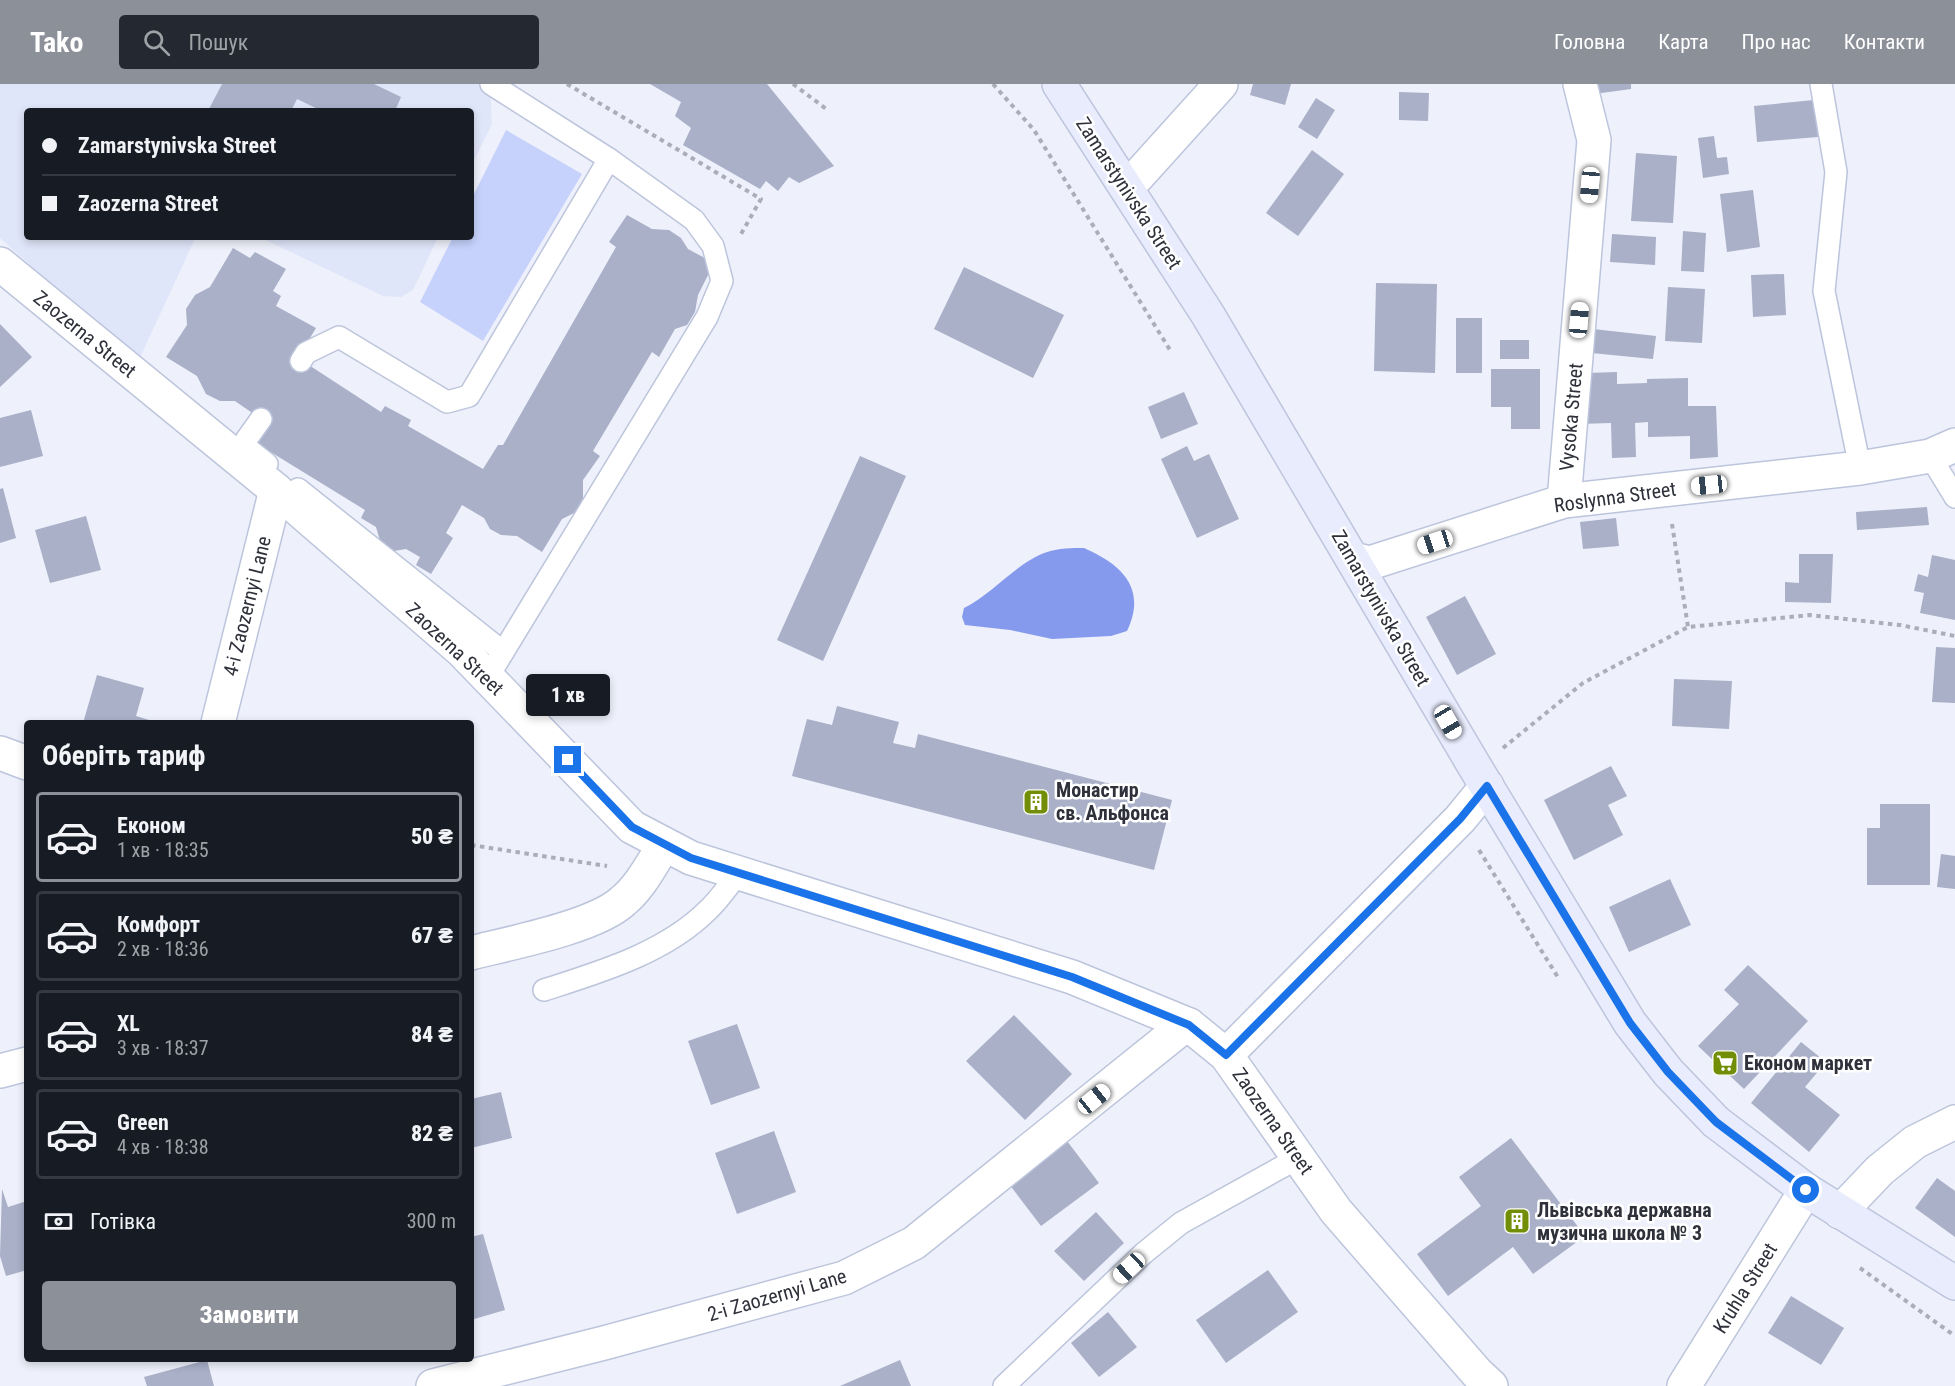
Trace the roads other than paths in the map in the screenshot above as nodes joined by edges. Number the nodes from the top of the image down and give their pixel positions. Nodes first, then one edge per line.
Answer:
1 (490, 84) edge
2 (1059, 84) edge
3 (1221, 84) edge
4 (1580, 84) edge
5 (1821, 84) edge
6 (609, 159) junction
7 (1126, 184) junction
8 (0, 264) edge
9 (301, 360) dead end
10 (261, 419) dead end
11 (1942, 451) edge
12 (1860, 468) junction
13 (276, 490) junction
14 (1955, 497) edge
15 (1564, 501) junction
16 (1353, 559) junction
17 (495, 664) junction
18 (219, 720) edge
19 (0, 753) edge
20 (24, 762) edge
21 (1479, 774) junction
22 (664, 845) junction
23 (738, 874) junction
24 (474, 952) edge
25 (544, 990) dead end
26 (1189, 1025) junction
27 (1226, 1055) junction
28 (24, 1065) edge
29 (0, 1071) edge
30 (1955, 1122) edge
31 (1298, 1158) junction
32 (1806, 1190) junction
33 (1840, 1212) junction
34 (1955, 1283) edge
35 (433, 1386) edge
36 (1004, 1386) edge
37 (1491, 1386) edge
38 (1684, 1386) edge

1 - 6 lane
2 - 7 main road, Zamarstynivska Street
3 - 7 street
4 - 15 street, Vysoka Street
5 - 12 lane
6 - 9 lane
6 - 17 lane
7 - 16 main road, Zamarstynivska Street
8 - 13 street, Zaozerna Street
10 - 17 lane
11 - 12 street, Roslynna Street
11 - 14 lane
12 - 15 street, Roslynna Street
13 - 17 street, Zaozerna Street
13 - 18 street, 4-i Zaozernyi Lane
15 - 16 street, Roslynna Street
16 - 21 main road, Zamarstynivska Street
17 - 22 street, Zaozerna Street
19 - 20 street
21 - 27 street
21 - 32 main road, Zamarstynivska Street
22 - 23 street, Zaozerna Street
22 - 24 street
23 - 25 lane
23 - 26 street, Zaozerna Street
26 - 27 street, Zaozerna Street
26 - 35 street, 2-i Zaozernyi Lane
27 - 31 street, Zaozerna Street
28 - 29 street
30 - 33 street
31 - 36 lane
31 - 37 street, Zaozerna Street
32 - 33 main road, Zamarstynivska Street
32 - 38 street, Kruhla Street
33 - 34 main road, Zamarstynivska Street

